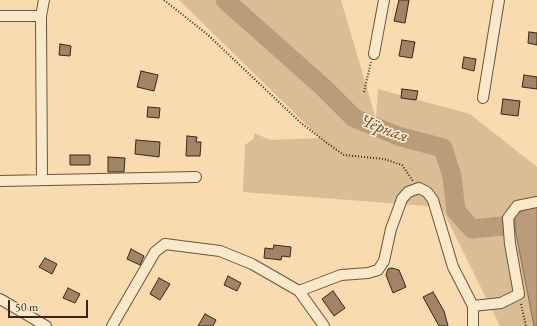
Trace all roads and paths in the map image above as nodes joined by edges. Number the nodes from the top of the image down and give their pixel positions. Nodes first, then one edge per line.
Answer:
1 (44, 0) edge
2 (164, 0) edge
3 (384, 0) edge
4 (499, 0) edge
5 (0, 16) edge
6 (41, 16) junction
7 (374, 54) joint
8 (364, 92) dead end
9 (483, 98) dead end
10 (196, 177) dead end
11 (42, 180) junction
12 (0, 181) edge
13 (419, 188) junction
14 (537, 202) edge
15 (299, 291) junction
16 (519, 294) junction
17 (0, 299) edge
18 (473, 306) junction
19 (46, 326) edge
20 (112, 326) edge
21 (324, 326) edge
22 (472, 326) edge
23 (526, 326) edge

1 - 6 street
2 - 13 path
3 - 7 street
4 - 9 street
5 - 6 street
6 - 11 street
7 - 8 path
10 - 11 street
11 - 12 street
13 - 15 street
13 - 18 street
14 - 16 street
15 - 20 street
15 - 21 street
16 - 18 street
16 - 23 path
17 - 19 street
18 - 22 street

